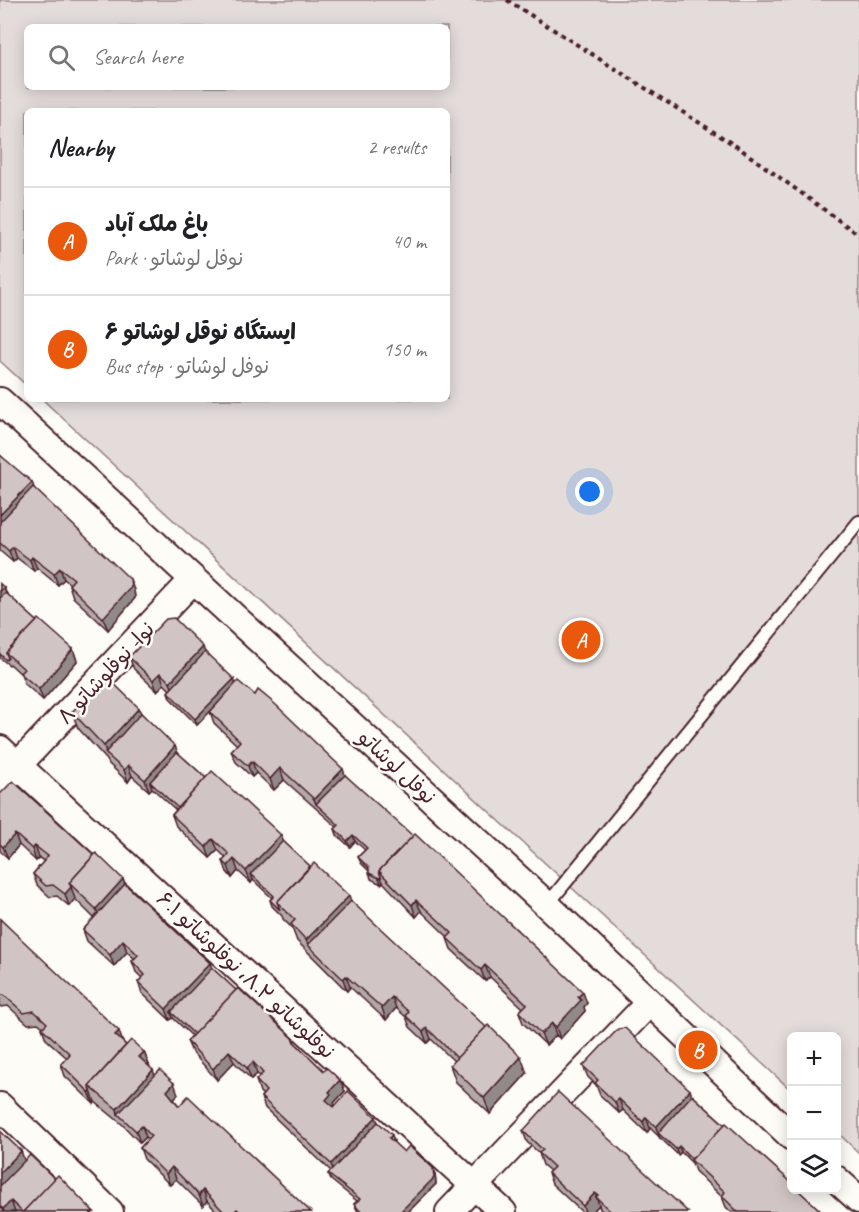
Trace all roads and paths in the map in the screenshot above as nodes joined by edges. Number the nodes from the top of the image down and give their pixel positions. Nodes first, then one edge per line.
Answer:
1 (507, 0) edge
2 (859, 235) edge
3 (0, 401) edge
4 (859, 522) edge
5 (193, 580) junction
6 (9, 757) edge
7 (0, 784) edge
8 (547, 905) junction
9 (648, 1004) junction
10 (0, 1107) edge
11 (787, 1132) edge
12 (841, 1183) edge
13 (474, 1185) junction
14 (859, 1200) edge
15 (110, 1212) edge
16 (449, 1212) edge
17 (503, 1212) edge

1 - 2 path
3 - 5 street, نوفل لوشاتو
4 - 8 lane
5 - 6 street, نوا- نوفلوشاتو ۸
5 - 8 street, نوفل لوشاتو
6 - 7 street, نوا- نوفلوشاتو ۸
6 - 13 street, نوفلوشاتو ۸.۲، نوفلوشاتو ۶.۱
8 - 9 street, نوفل لوشاتو
9 - 11 street, نوفل لوشاتو
9 - 13 street
10 - 15 street
12 - 14 street
13 - 16 street
13 - 17 street, نوفلوشاتو ۸.۲، نوفلوشاتو ۶.۱

